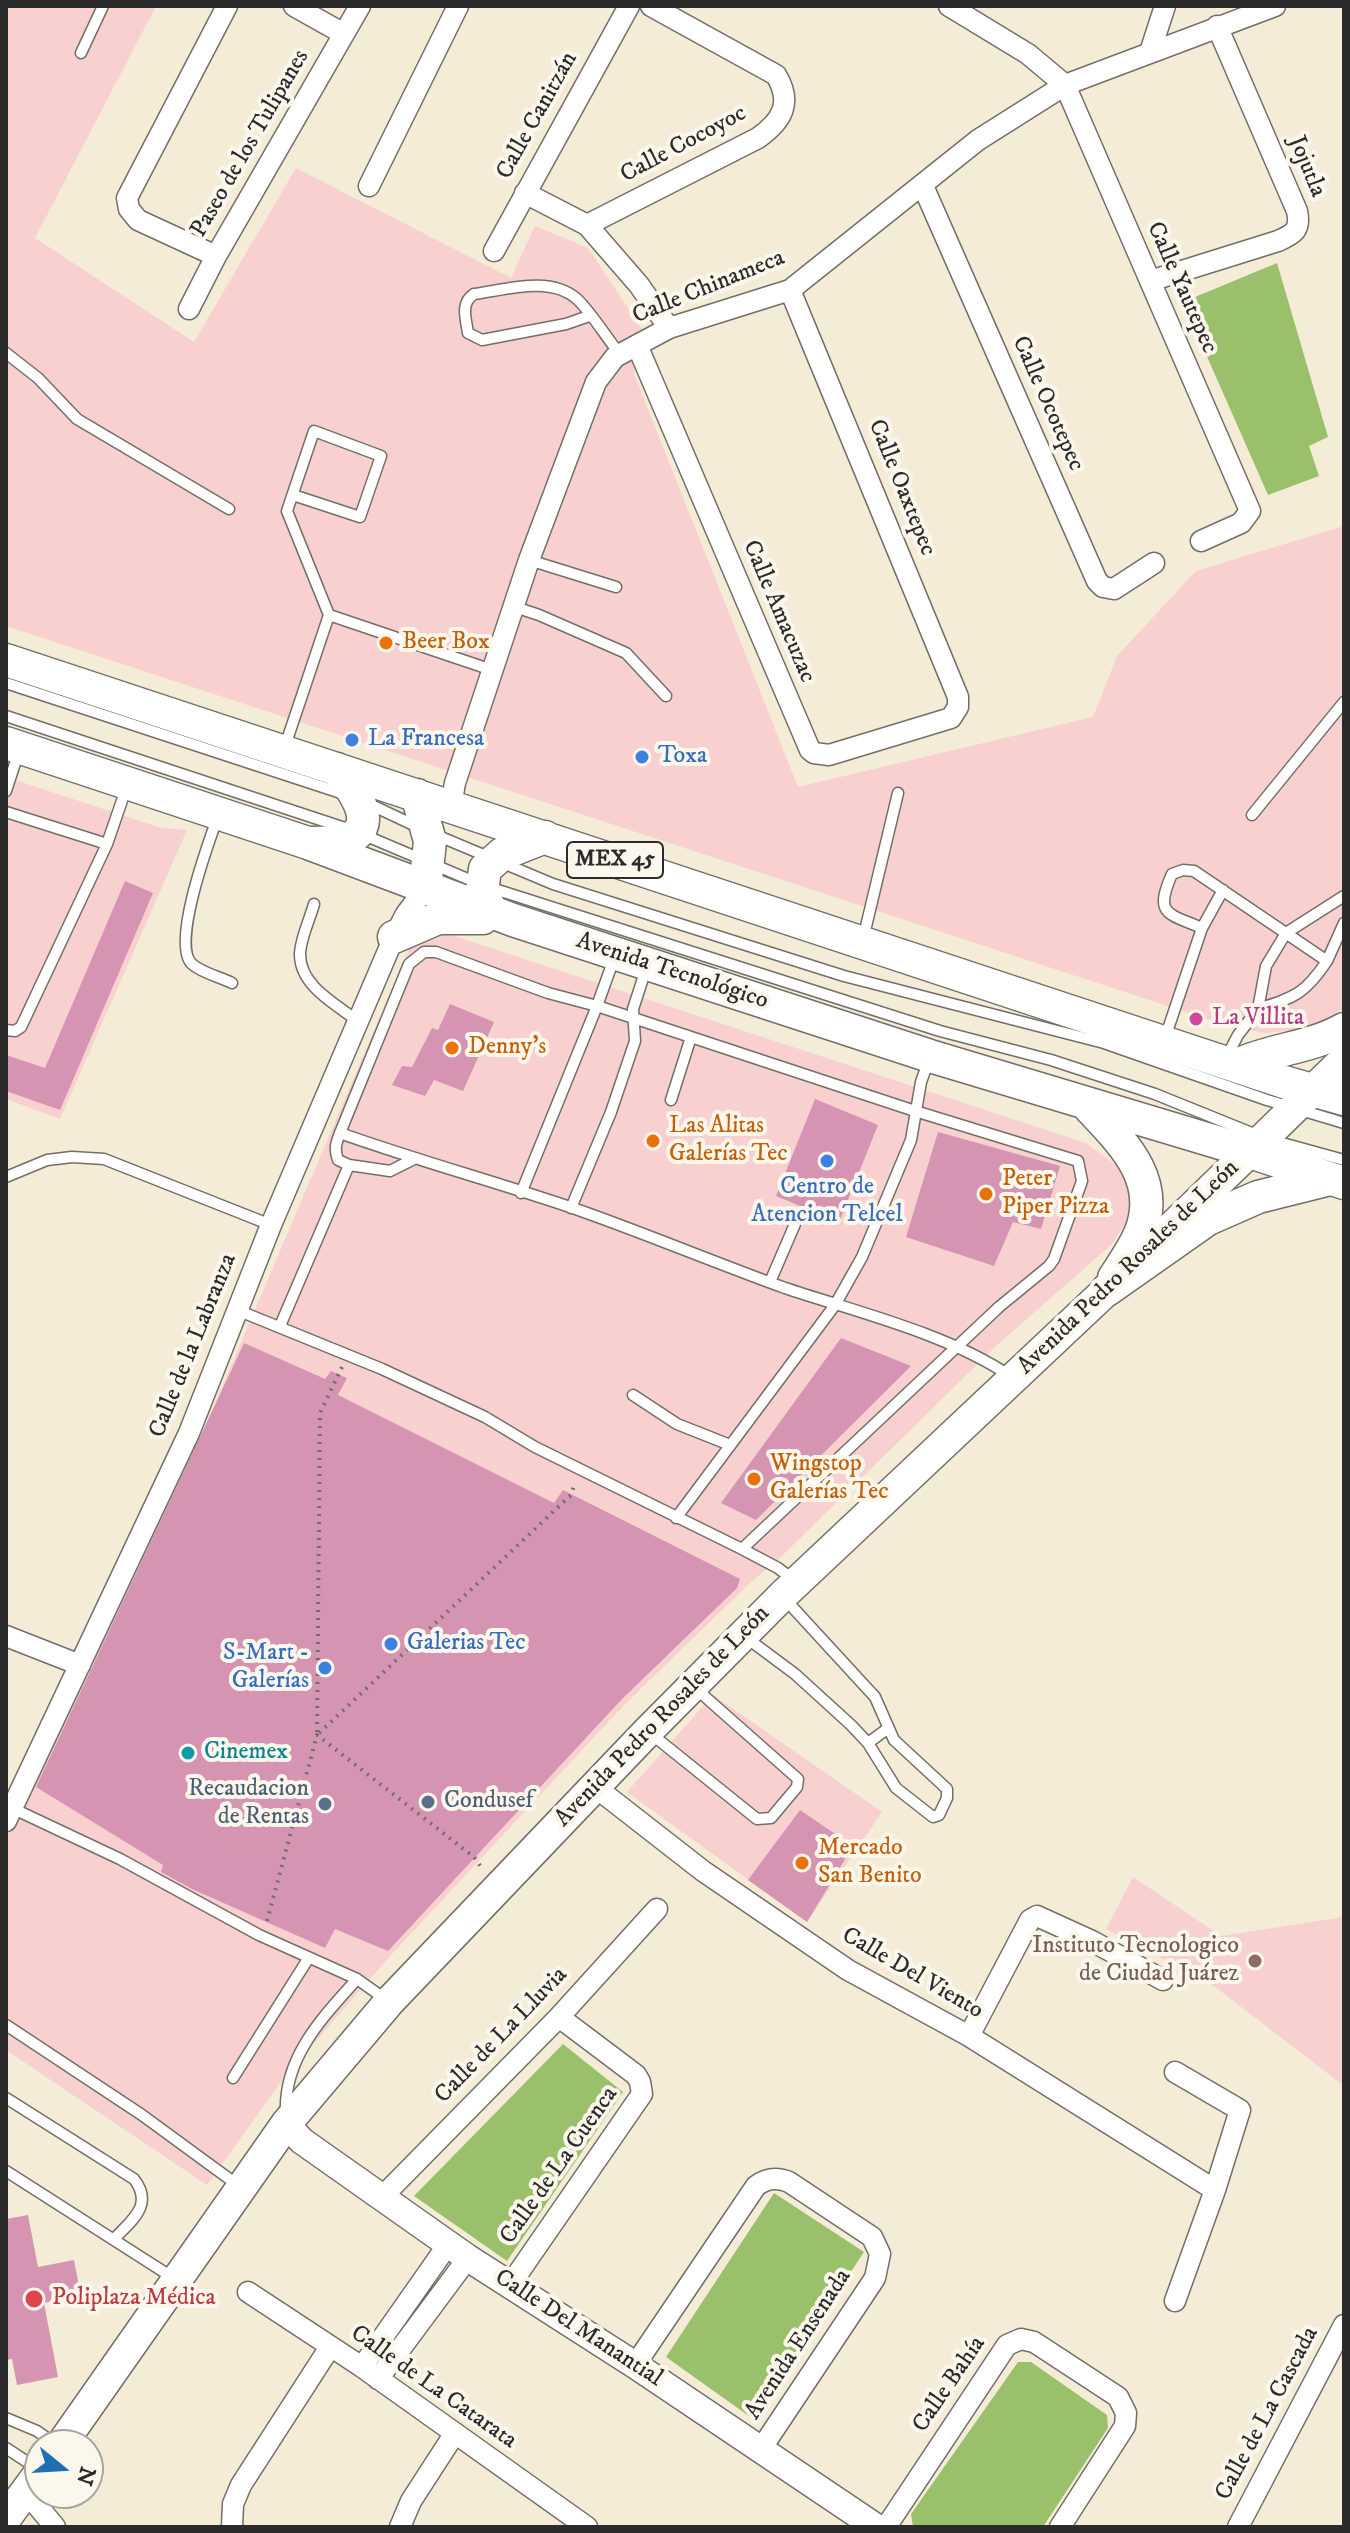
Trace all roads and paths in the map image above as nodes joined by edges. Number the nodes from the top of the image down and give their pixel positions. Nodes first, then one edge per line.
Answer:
1 (103, 6) edge
2 (227, 6) edge
3 (294, 6) edge
4 (360, 6) edge
5 (458, 6) edge
6 (629, 6) edge
7 (651, 6) edge
8 (949, 6) edge
9 (1165, 6) edge
10 (1275, 6) edge
11 (1217, 26) junction
12 (344, 34) junction
13 (1150, 52) junction
14 (81, 53) dead end
15 (1065, 85) junction
16 (369, 186) dead end
17 (923, 186) junction
18 (525, 193) junction
19 (587, 225) junction
20 (494, 251) dead end
21 (216, 256) junction
22 (1150, 281) junction
23 (790, 290) junction
24 (189, 309) dead end
25 (589, 316) junction
26 (669, 328) junction
27 (628, 349) junction
28 (6, 353) edge
29 (293, 495) junction
30 (229, 509) dead end
31 (1201, 541) dead end
32 (529, 560) junction
33 (1154, 563) dead end
34 (616, 587) dead end
35 (512, 606) junction
36 (329, 615) junction
37 (6, 660) edge
38 (492, 670) junction
39 (6, 683) edge
40 (666, 696) dead end
41 (1344, 702) edge
42 (958, 707) joint
43 (6, 716) edge
44 (13, 745) edge
45 (283, 752) junction
46 (337, 769) junction
47 (128, 784) junction
48 (6, 791) edge
49 (898, 793) dead end
50 (417, 795) junction
51 (359, 799) junction
52 (451, 806) junction
53 (6, 812) edge
54 (219, 813) junction
55 (1252, 815) dead end
56 (357, 832) junction
57 (545, 837) junction
58 (308, 843) junction
59 (107, 844) junction
60 (431, 857) junction
61 (1223, 890) junction
62 (495, 894) junction
63 (1344, 896) edge
64 (314, 904) dead end
65 (1344, 923) edge
66 (1202, 928) junction
67 (1286, 933) junction
68 (394, 937) junction
69 (863, 941) junction
70 (616, 953) junction
71 (1327, 961) junction
72 (648, 963) junction
73 (232, 983) dead end
74 (597, 1006) junction
75 (1258, 1009) junction
76 (636, 1021) junction
77 (359, 1022) junction
78 (1344, 1029) edge
79 (6, 1030) edge
80 (691, 1037) junction
81 (1164, 1040) junction
82 (930, 1056) junction
83 (1344, 1060) edge
84 (1230, 1063) junction
85 (1304, 1099) junction
86 (1344, 1099) edge
87 (671, 1100) dead end
88 (1088, 1105) junction
89 (915, 1111) junction
90 (1344, 1123) edge
91 (340, 1133) junction
92 (1257, 1145) junction
93 (414, 1159) junction
94 (349, 1165) junction
95 (1339, 1174) edge
96 (6, 1177) edge
97 (521, 1193) junction
98 (571, 1208) junction
99 (795, 1224) dead end
100 (271, 1225) junction
101 (770, 1282) junction
102 (1107, 1290) junction
103 (835, 1305) junction
104 (237, 1310) junction
105 (280, 1326) junction
106 (958, 1347) junction
107 (346, 1355) junction
108 (1013, 1379) junction
109 (633, 1395) dead end
110 (730, 1445) junction
111 (580, 1469) junction
112 (676, 1518) junction
113 (742, 1549) junction
114 (789, 1589) junction
115 (743, 1635) junction
116 (6, 1636) edge
117 (80, 1665) junction
118 (692, 1686) junction
119 (887, 1729) junction
120 (648, 1731) junction
121 (317, 1735) junction
122 (868, 1743) junction
123 (594, 1786) junction
124 (10, 1815) edge
125 (495, 1889) junction
126 (657, 1909) dead end
127 (259, 1935) junction
128 (308, 1959) junction
129 (357, 1979) junction
130 (1163, 1980) dead end
131 (389, 2002) junction
132 (559, 2017) junction
133 (6, 2025) edge
134 (969, 2036) junction
135 (1175, 2072) dead end
136 (233, 2078) dead end
137 (6, 2098) edge
138 (286, 2124) junction
139 (6, 2171) edge
140 (241, 2187) junction
141 (1215, 2190) junction
142 (382, 2197) junction
143 (114, 2239) junction
144 (459, 2251) junction
145 (177, 2280) junction
146 (510, 2285) junction
147 (248, 2292) dead end
148 (1175, 2301) dead end
149 (1344, 2325) edge
150 (330, 2347) junction
151 (635, 2365) junction
152 (370, 2373) junction
153 (6, 2418) edge
154 (32, 2429) edge
155 (70, 2429) edge
156 (455, 2433) junction
157 (6, 2448) edge
158 (761, 2449) junction
159 (24, 2467) edge
160 (24, 2493) edge
161 (6, 2518) edge
162 (576, 2524) edge
163 (232, 2527) edge
164 (400, 2527) edge
165 (876, 2527) edge
166 (886, 2527) edge
167 (1060, 2527) edge
168 (1238, 2527) edge

1 - 14 lane
2 - 21 street
3 - 12 street
4 - 12 street, Paseo de los Tulipanes
5 - 16 street
6 - 18 street, Calle Canitzán
7 - 19 street, Calle Cocoyoc
8 - 15 street
9 - 13 street
10 - 11 street, Calle Chinameca
11 - 13 street, Calle Chinameca
11 - 22 street, Jojutla
12 - 21 street, Paseo de los Tulipanes
13 - 15 street, Calle Chinameca
15 - 17 street, Calle Chinameca
15 - 22 street, Calle Yautepec
17 - 23 street, Calle Chinameca
17 - 33 street, Calle Ocotepec
18 - 19 street
18 - 20 street, Calle Canitzán
19 - 26 street
21 - 24 street, Paseo de los Tulipanes
22 - 31 street, Calle Yautepec
23 - 26 street, Calle Chinameca
23 - 42 street, Calle Oaxtepec
25 - 25 lane
25 - 27 lane
26 - 27 street, Calle Chinameca
27 - 32 street, Calle Chinameca
27 - 42 street, Calle Amacuzac
28 - 30 lane
29 - 29 lane
29 - 36 lane
32 - 34 lane
32 - 35 street, Calle Chinameca
35 - 38 street, Calle Chinameca
35 - 40 lane
36 - 38 lane
36 - 45 lane
37 - 45 main road, MEX 45
38 - 52 street, Calle Chinameca
39 - 51 lane
41 - 55 lane
43 - 56 lane
44 - 47 main road, Avenida Tecnológico
44 - 48 lane
45 - 46 main road, MEX 45
46 - 50 main road, MEX 45
46 - 51 main road
47 - 54 main road, Avenida Tecnológico
47 - 59 lane
49 - 69 lane
50 - 52 main road, MEX 45
50 - 60 main road
51 - 56 main road
51 - 60 lane
52 - 57 main road, MEX 45
52 - 60 main road
53 - 59 lane
54 - 58 main road, Avenida Tecnológico
54 - 73 lane
56 - 58 main road
56 - 60 lane
57 - 62 main road
57 - 69 main road, MEX 45
58 - 60 main road, Avenida Tecnológico
59 - 79 lane
60 - 62 main road, Avenida Tecnológico
60 - 62 lane
60 - 68 street, Calle de la Labranza
61 - 66 lane
61 - 66 lane
61 - 67 lane
62 - 68 main road
62 - 70 main road, Avenida Tecnológico
62 - 85 lane
62 - 92 lane
63 - 67 lane
64 - 77 lane
65 - 71 lane
66 - 81 lane
67 - 71 lane
67 - 75 lane
68 - 77 street, Calle de la Labranza
69 - 81 main road, MEX 45
70 - 72 main road, Avenida Tecnológico
70 - 74 lane
71 - 75 lane
72 - 76 lane
72 - 82 main road, Avenida Tecnológico
74 - 76 lane
74 - 91 lane
74 - 97 lane
75 - 84 lane
76 - 80 lane
76 - 98 lane
77 - 100 street, Calle de la Labranza
78 - 84 main road
80 - 87 lane
80 - 89 lane
81 - 84 main road, MEX 45
82 - 88 main road, Avenida Tecnológico
82 - 89 lane
83 - 85 main road, Avenida Pedro Rosales de León
84 - 85 main road, MEX 45
85 - 86 main road, MEX 45
85 - 90 lane
85 - 92 main road, Avenida Pedro Rosales de León
88 - 92 main road, Avenida Tecnológico
88 - 102 main road
89 - 103 lane
89 - 106 lane
91 - 93 lane
91 - 94 lane
92 - 95 main road, Avenida Tecnológico
92 - 102 main road, Avenida Pedro Rosales de León
93 - 94 lane
93 - 97 lane
94 - 105 lane
95 - 102 main road
96 - 100 lane
97 - 98 lane
98 - 101 lane
99 - 101 lane
100 - 104 street, Calle de la Labranza
101 - 103 lane
102 - 108 main road, Avenida Pedro Rosales de León
103 - 106 lane
103 - 110 lane
104 - 105 lane
104 - 117 street, Calle de la Labranza
105 - 107 lane
106 - 108 lane
106 - 113 lane
107 - 111 lane
107 - 121 path
108 - 114 main road, Avenida Pedro Rosales de León
109 - 110 lane
110 - 112 lane
111 - 112 lane
111 - 121 path
112 - 113 lane
113 - 114 lane
114 - 115 main road, Avenida Pedro Rosales de León
114 - 119 lane
115 - 118 main road, Avenida Pedro Rosales de León
115 - 122 lane
116 - 117 street
117 - 124 street, Calle de la Labranza
118 - 120 main road, Avenida Pedro Rosales de León
118 - 120 lane
119 - 122 lane
119 - 122 lane
120 - 123 main road, Avenida Pedro Rosales de León
121 - 125 path
121 - 127 path
123 - 125 main road, Avenida Pedro Rosales de León
123 - 134 street, Calle Del Viento
124 - 127 lane
125 - 131 main road, Avenida Pedro Rosales de León
126 - 132 street, Calle de La Lluvia
127 - 128 lane
128 - 129 lane
128 - 136 lane
129 - 131 lane
129 - 138 lane
130 - 134 street
131 - 138 main road, Avenida Pedro Rosales de León
132 - 142 street, Calle de La Lluvia
132 - 146 street, Calle de La Cuenca
133 - 140 lane
134 - 141 street, Calle Del Viento
135 - 141 street
137 - 143 lane
138 - 140 main road, Avenida Pedro Rosales de León
138 - 142 street, Calle Del Manantial
139 - 143 lane
140 - 145 main road, Avenida Pedro Rosales de León
141 - 148 street
142 - 144 street, Calle Del Manantial
143 - 145 lane
144 - 146 street, Calle Del Manantial
144 - 152 street
145 - 155 main road, Avenida Pedro Rosales de León
146 - 151 street, Calle Del Manantial
147 - 150 street, Calle de La Catarata
149 - 168 street, Calle de La Cascada
150 - 152 street, Calle de La Catarata
150 - 163 street
151 - 158 street, Calle Del Manantial
151 - 158 street, Avenida Ensenada
152 - 156 street, Calle de La Catarata
153 - 154 lane
156 - 162 street, Calle de La Catarata
156 - 164 street
157 - 159 lane
158 - 165 street, Calle Del Manantial
160 - 161 main road
166 - 167 street, Calle Bahía

